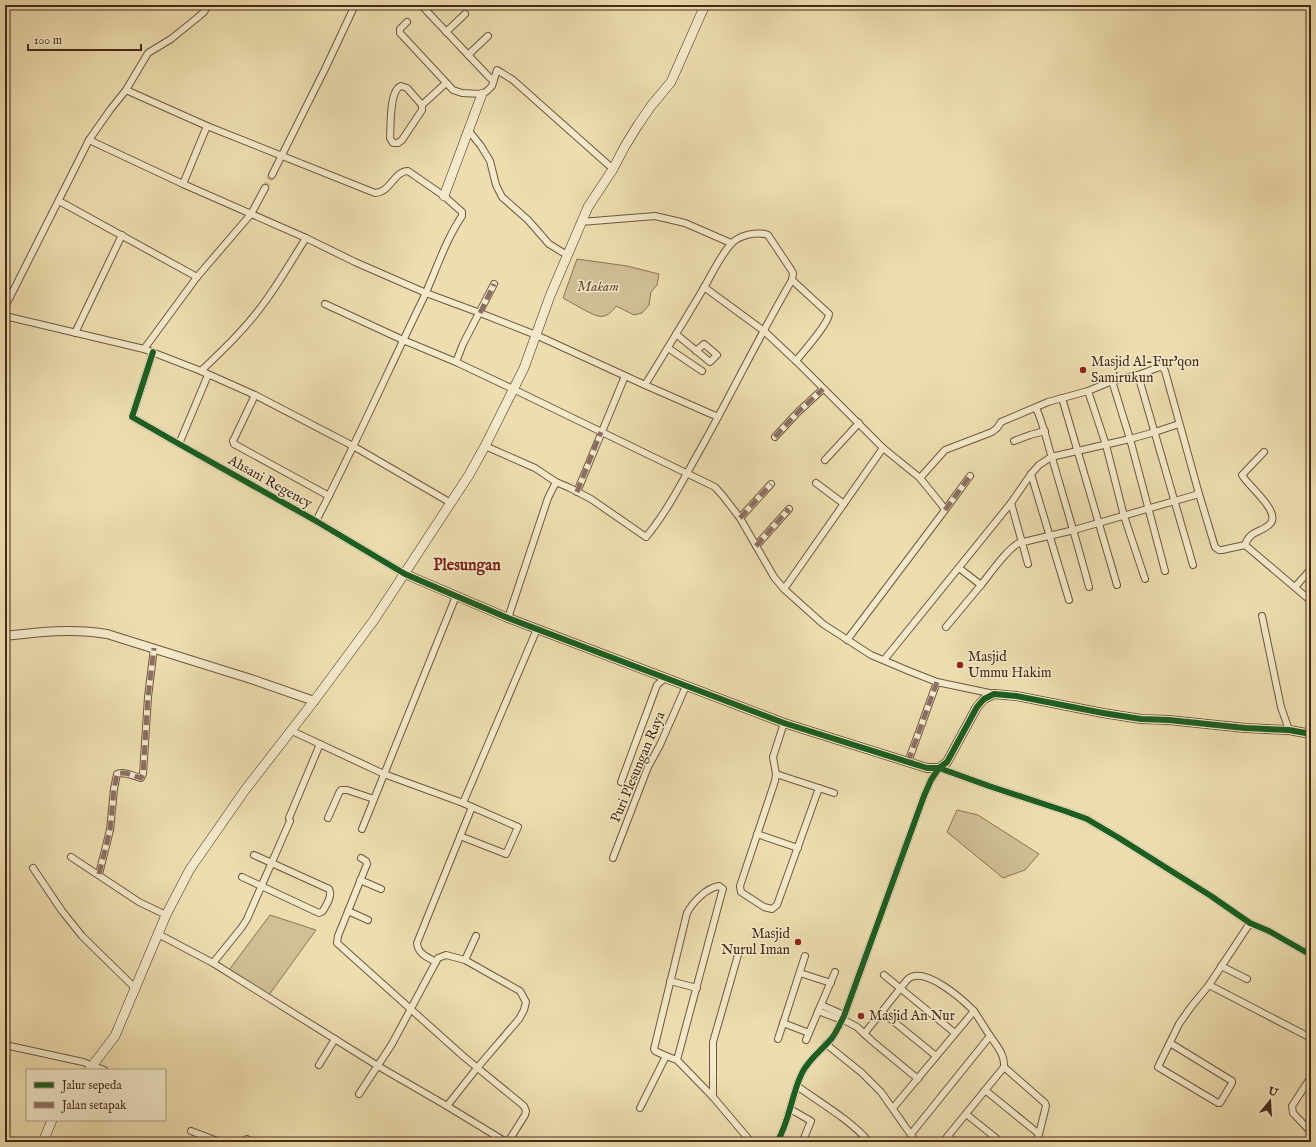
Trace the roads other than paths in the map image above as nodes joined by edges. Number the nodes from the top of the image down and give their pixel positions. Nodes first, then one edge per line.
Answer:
1 (208, 5) edge
2 (355, 5) edge
3 (705, 5) edge
4 (425, 6) edge
5 (465, 14) dead end
6 (407, 22) dead end
7 (446, 32) junction
8 (488, 36) dead end
9 (468, 55) junction
10 (493, 80) junction
11 (446, 83) junction
12 (126, 90) junction
13 (482, 94) junction
14 (422, 105) junction
15 (207, 126) junction
16 (469, 131) junction
17 (89, 140) junction
18 (281, 155) junction
19 (613, 169) junction
20 (272, 175) tunnel mouth
21 (183, 184) junction
22 (265, 188) tunnel mouth
23 (444, 196) junction
24 (58, 200) junction
25 (251, 214) junction
26 (581, 222) junction
27 (122, 235) junction
28 (306, 238) junction
29 (731, 243) junction
30 (567, 255) junction
31 (198, 277) junction
32 (792, 280) junction
33 (494, 284) dead end
34 (704, 287) junction
35 (426, 293) junction
36 (325, 304) dead end
37 (5, 307) edge
38 (480, 312) junction
39 (5, 316) edge
40 (764, 331) junction
41 (75, 333) junction
42 (676, 334) junction
43 (536, 335) junction
44 (403, 340) junction
45 (668, 348) junction
46 (144, 349) junction
47 (696, 351) dead end
48 (153, 352) junction
49 (796, 361) junction
50 (456, 362) junction
51 (201, 371) junction
52 (702, 371) dead end
53 (208, 375) junction
54 (1138, 375) junction
55 (625, 376) junction
56 (1112, 381) junction
57 (645, 385) junction
58 (513, 388) junction
59 (823, 388) junction
60 (1088, 390) junction
61 (255, 395) junction
62 (1062, 398) junction
63 (1036, 408) junction
64 (718, 417) junction
65 (859, 423) junction
66 (1180, 424) junction
67 (1045, 431) junction
68 (601, 432) junction
69 (1155, 432) junction
70 (775, 437) dead end
71 (1130, 439) junction
72 (1014, 442) dead end
73 (179, 444) junction
74 (1106, 445) junction
75 (353, 446) junction
76 (485, 446) junction
77 (883, 448) junction
78 (1078, 452) junction
79 (1264, 452) dead end
80 (1052, 457) junction
81 (825, 460) dead end
82 (687, 473) junction
83 (1031, 474) junction
84 (970, 476) dead end
85 (920, 478) junction
86 (556, 482) junction
87 (816, 483) dead end
88 (771, 484) dead end
89 (577, 492) junction
90 (1199, 494) junction
91 (329, 496) junction
92 (1175, 502) junction
93 (451, 503) junction
94 (1011, 503) junction
95 (844, 504) junction
96 (789, 509) dead end
97 (1149, 509) junction
98 (945, 510) junction
99 (1124, 516) junction
100 (740, 518) junction
101 (316, 521) junction
102 (1098, 523) junction
103 (1074, 530) junction
104 (1049, 536) junction
105 (1023, 542) junction
106 (1245, 545) junction
107 (756, 546) junction
108 (1028, 564) dead end
109 (1193, 565) dead end
110 (959, 568) junction
111 (1311, 569) edge
112 (1165, 571) dead end
113 (405, 574) junction
114 (1145, 579) dead end
115 (1117, 585) dead end
116 (980, 586) junction
117 (1295, 586) junction
118 (1090, 587) dead end
119 (784, 589) junction
120 (456, 596) junction
121 (1069, 600) dead end
122 (1311, 601) edge
123 (1262, 616) dead end
124 (508, 618) junction
125 (946, 627) dead end
126 (537, 628) junction
127 (5, 636) edge
128 (847, 640) junction
129 (154, 648) junction
130 (884, 660) junction
131 (665, 678) junction
132 (937, 682) junction
133 (686, 686) junction
134 (994, 694) junction
135 (314, 701) junction
136 (784, 723) junction
137 (1289, 730) junction
138 (292, 731) junction
139 (1311, 734) edge
140 (320, 744) junction
141 (908, 762) junction
142 (939, 768) junction
143 (384, 774) junction
144 (776, 774) junction
145 (621, 782) dead end
146 (819, 788) junction
147 (834, 793) dead end
148 (374, 799) junction
149 (463, 803) junction
150 (472, 807) junction
151 (328, 818) dead end
152 (362, 829) dead end
153 (757, 834) junction
154 (460, 836) junction
155 (798, 848) junction
156 (254, 855) dead end
157 (71, 857) dead end
158 (362, 858) dead end
159 (613, 858) dead end
160 (271, 863) junction
161 (34, 868) dead end
162 (99, 874) junction
163 (242, 877) dead end
164 (360, 880) junction
165 (261, 886) junction
166 (381, 889) dead end
167 (348, 911) junction
168 (166, 915) junction
169 (368, 920) dead end
170 (1250, 923) junction
171 (158, 934) junction
172 (476, 936) dead end
173 (738, 954) dead end
174 (1311, 955) edge
175 (805, 956) dead end
176 (465, 960) junction
177 (436, 962) junction
178 (213, 963) junction
179 (1222, 966) junction
180 (835, 972) dead end
181 (800, 973) junction
182 (884, 975) dead end
183 (1247, 979) dead end
184 (670, 981) junction
185 (831, 984) junction
186 (1209, 985) junction
187 (135, 988) junction
188 (697, 988) junction
189 (900, 988) junction
190 (820, 1008) junction
191 (410, 1010) junction
192 (974, 1011) junction
193 (882, 1012) junction
194 (843, 1018) junction
195 (784, 1023) junction
196 (809, 1033) junction
197 (955, 1033) junction
198 (864, 1034) junction
199 (990, 1036) junction
200 (1311, 1038) edge
201 (335, 1039) junction
202 (778, 1039) dead end
203 (806, 1040) dead end
204 (1170, 1043) junction
205 (826, 1044) junction
206 (5, 1045) edge
207 (666, 1056) junction
208 (936, 1056) junction
209 (677, 1060) junction
210 (319, 1065) dead end
211 (378, 1066) junction
212 (1004, 1067) junction
213 (90, 1068) edge
214 (477, 1068) junction
215 (1311, 1077) edge
216 (918, 1079) junction
217 (797, 1086) junction
218 (985, 1090) junction
219 (359, 1094) dead end
220 (713, 1097) junction
221 (447, 1106) junction
222 (640, 1108) dead end
223 (893, 1108) junction
224 (790, 1109) junction
225 (966, 1114) junction
226 (52, 1121) edge
227 (191, 1131) dead end
228 (1311, 1132) edge
229 (911, 1134) junction
230 (1039, 1134) junction
231 (948, 1136) junction
232 (804, 1138) dead end
233 (43, 1142) edge
234 (220, 1142) edge
235 (507, 1142) edge
236 (751, 1142) edge
237 (777, 1142) edge
238 (869, 1142) edge
239 (916, 1142) edge
240 (943, 1142) edge
241 (955, 1142) edge
242 (1001, 1142) edge
243 (1037, 1142) edge

1 - 12 street
2 - 18 street
3 - 19 main road
4 - 7 street
5 - 7 street
6 - 11 street
7 - 9 street
8 - 9 street
9 - 10 street
10 - 13 street
10 - 19 street
11 - 13 street
11 - 14 street
12 - 15 street
12 - 17 street
13 - 16 main road
14 - 14 street
15 - 18 street
15 - 21 street
16 - 23 main road
16 - 30 street
17 - 21 street
17 - 24 street
18 - 20 street
18 - 23 street
19 - 26 main road
21 - 25 street
22 - 25 street
23 - 35 street
24 - 27 street
24 - 37 street
25 - 28 street
25 - 31 street
26 - 29 street
26 - 30 main road
27 - 31 street
27 - 41 street
28 - 35 street
28 - 51 street
29 - 32 street
29 - 34 street
30 - 43 main road
31 - 46 street
32 - 40 street
32 - 49 street
33 - 38 street
34 - 40 street
34 - 42 street
35 - 38 street
35 - 44 street
36 - 44 street
38 - 43 street
38 - 50 street
39 - 41 street
40 - 49 street
40 - 64 street
41 - 46 street
42 - 45 street
42 - 47 street
43 - 55 street
43 - 58 main road
44 - 50 street
44 - 75 street
45 - 52 street
45 - 57 street
46 - 48 street
48 - 51 street
48 - 73 street, Ahsani Regency
49 - 59 street
50 - 58 street
51 - 53 street
53 - 61 street
53 - 73 street
54 - 56 street
54 - 66 street
54 - 69 street
55 - 57 street
55 - 68 street
56 - 60 street
56 - 71 street
57 - 64 street
58 - 68 street
58 - 76 main road
59 - 65 street
59 - 70 street
60 - 62 street
60 - 74 street
61 - 75 street
61 - 91 street, Ahsani Regency
62 - 63 street
62 - 78 street
63 - 67 street
63 - 85 street
64 - 82 street
65 - 77 street
65 - 81 street
66 - 69 street
66 - 90 street
67 - 72 street
67 - 80 street
68 - 82 street
68 - 89 street
69 - 71 street
69 - 92 street
71 - 74 street
71 - 97 street
73 - 101 street, Ahsani Regency
74 - 78 street
74 - 99 street
75 - 91 street
75 - 93 street
76 - 86 street
76 - 93 main road
77 - 85 street
77 - 95 street
78 - 80 street
78 - 102 street
79 - 106 street
80 - 83 street
80 - 103 street
82 - 89 street
82 - 100 street
83 - 94 street
83 - 104 street
84 - 98 street
85 - 98 street
86 - 89 street
86 - 124 street
87 - 95 street
88 - 100 street
90 - 92 street
90 - 106 street
91 - 101 street
92 - 97 street
92 - 109 street
93 - 113 main road
94 - 105 street
94 - 110 street
95 - 119 street
96 - 107 street
97 - 99 street
97 - 112 street
98 - 128 street
99 - 102 street
99 - 114 street
100 - 107 street
101 - 113 street, Ahsani Regency
102 - 103 street
102 - 115 street
103 - 104 street
103 - 118 street
104 - 105 street
104 - 121 street
105 - 108 street
105 - 116 street
106 - 117 street
107 - 119 street
110 - 116 street
110 - 130 street
111 - 117 street
113 - 120 street
113 - 135 main road
116 - 125 street
117 - 122 street
119 - 128 street
120 - 124 street
120 - 143 street
123 - 137 street
124 - 126 street
126 - 131 street
126 - 149 street
127 - 129 street
128 - 130 street
129 - 135 street
129 - 162 street
130 - 132 street
131 - 133 street
131 - 145 street
132 - 134 street
132 - 141 street
133 - 136 street
133 - 159 street, Puri Plesungan Raya
134 - 137 street
134 - 142 street
135 - 138 main road
136 - 141 street
136 - 144 street
137 - 139 street
138 - 140 street
138 - 168 main road
140 - 143 street
140 - 160 street
141 - 142 street
142 - 170 street
142 - 194 street
143 - 148 street
143 - 149 street
144 - 146 street
144 - 153 street
146 - 147 street
146 - 155 street
148 - 151 street
148 - 152 street
149 - 150 street
150 - 154 street
150 - 154 street
153 - 155 street
153 - 155 street
154 - 177 street
156 - 160 street
157 - 162 street
158 - 164 street
160 - 165 street
160 - 165 street
161 - 187 street
162 - 168 street
163 - 165 street
164 - 166 street
164 - 167 street
165 - 178 street
167 - 169 street
167 - 191 street
168 - 171 main road
170 - 174 street
170 - 179 street
171 - 178 street
171 - 187 main road
172 - 176 street
173 - 220 street
175 - 181 street
176 - 177 street
176 - 214 street
177 - 191 street
178 - 201 street
179 - 183 street
179 - 186 street
180 - 185 street
181 - 185 street
181 - 195 street
182 - 189 street
184 - 188 street
184 - 188 street
184 - 207 street
185 - 190 street
186 - 200 street
186 - 204 street
187 - 213 main road
188 - 209 street
189 - 192 street
189 - 193 street
189 - 197 street
190 - 194 street
190 - 196 street
191 - 211 street
191 - 214 street
192 - 197 street
192 - 199 street
193 - 198 street
193 - 208 street
194 - 198 street
194 - 205 street
195 - 196 street
195 - 202 street
196 - 203 street
197 - 208 street
198 - 216 street
199 - 212 street
199 - 229 street
201 - 210 street
201 - 211 street
204 - 204 street
205 - 217 street
205 - 223 street
206 - 213 street
207 - 209 street
207 - 222 street
208 - 216 street
209 - 220 street
211 - 219 street
211 - 221 street
212 - 218 street
212 - 230 street
214 - 221 street
214 - 235 street
215 - 228 street
216 - 223 street
217 - 224 street
217 - 238 street
218 - 225 street
218 - 230 street
220 - 236 street
221 - 235 street
223 - 229 street
224 - 232 street
224 - 237 street
225 - 231 street
225 - 242 street
226 - 233 main road
227 - 234 street
229 - 239 street
230 - 243 street
231 - 240 street
231 - 241 street

